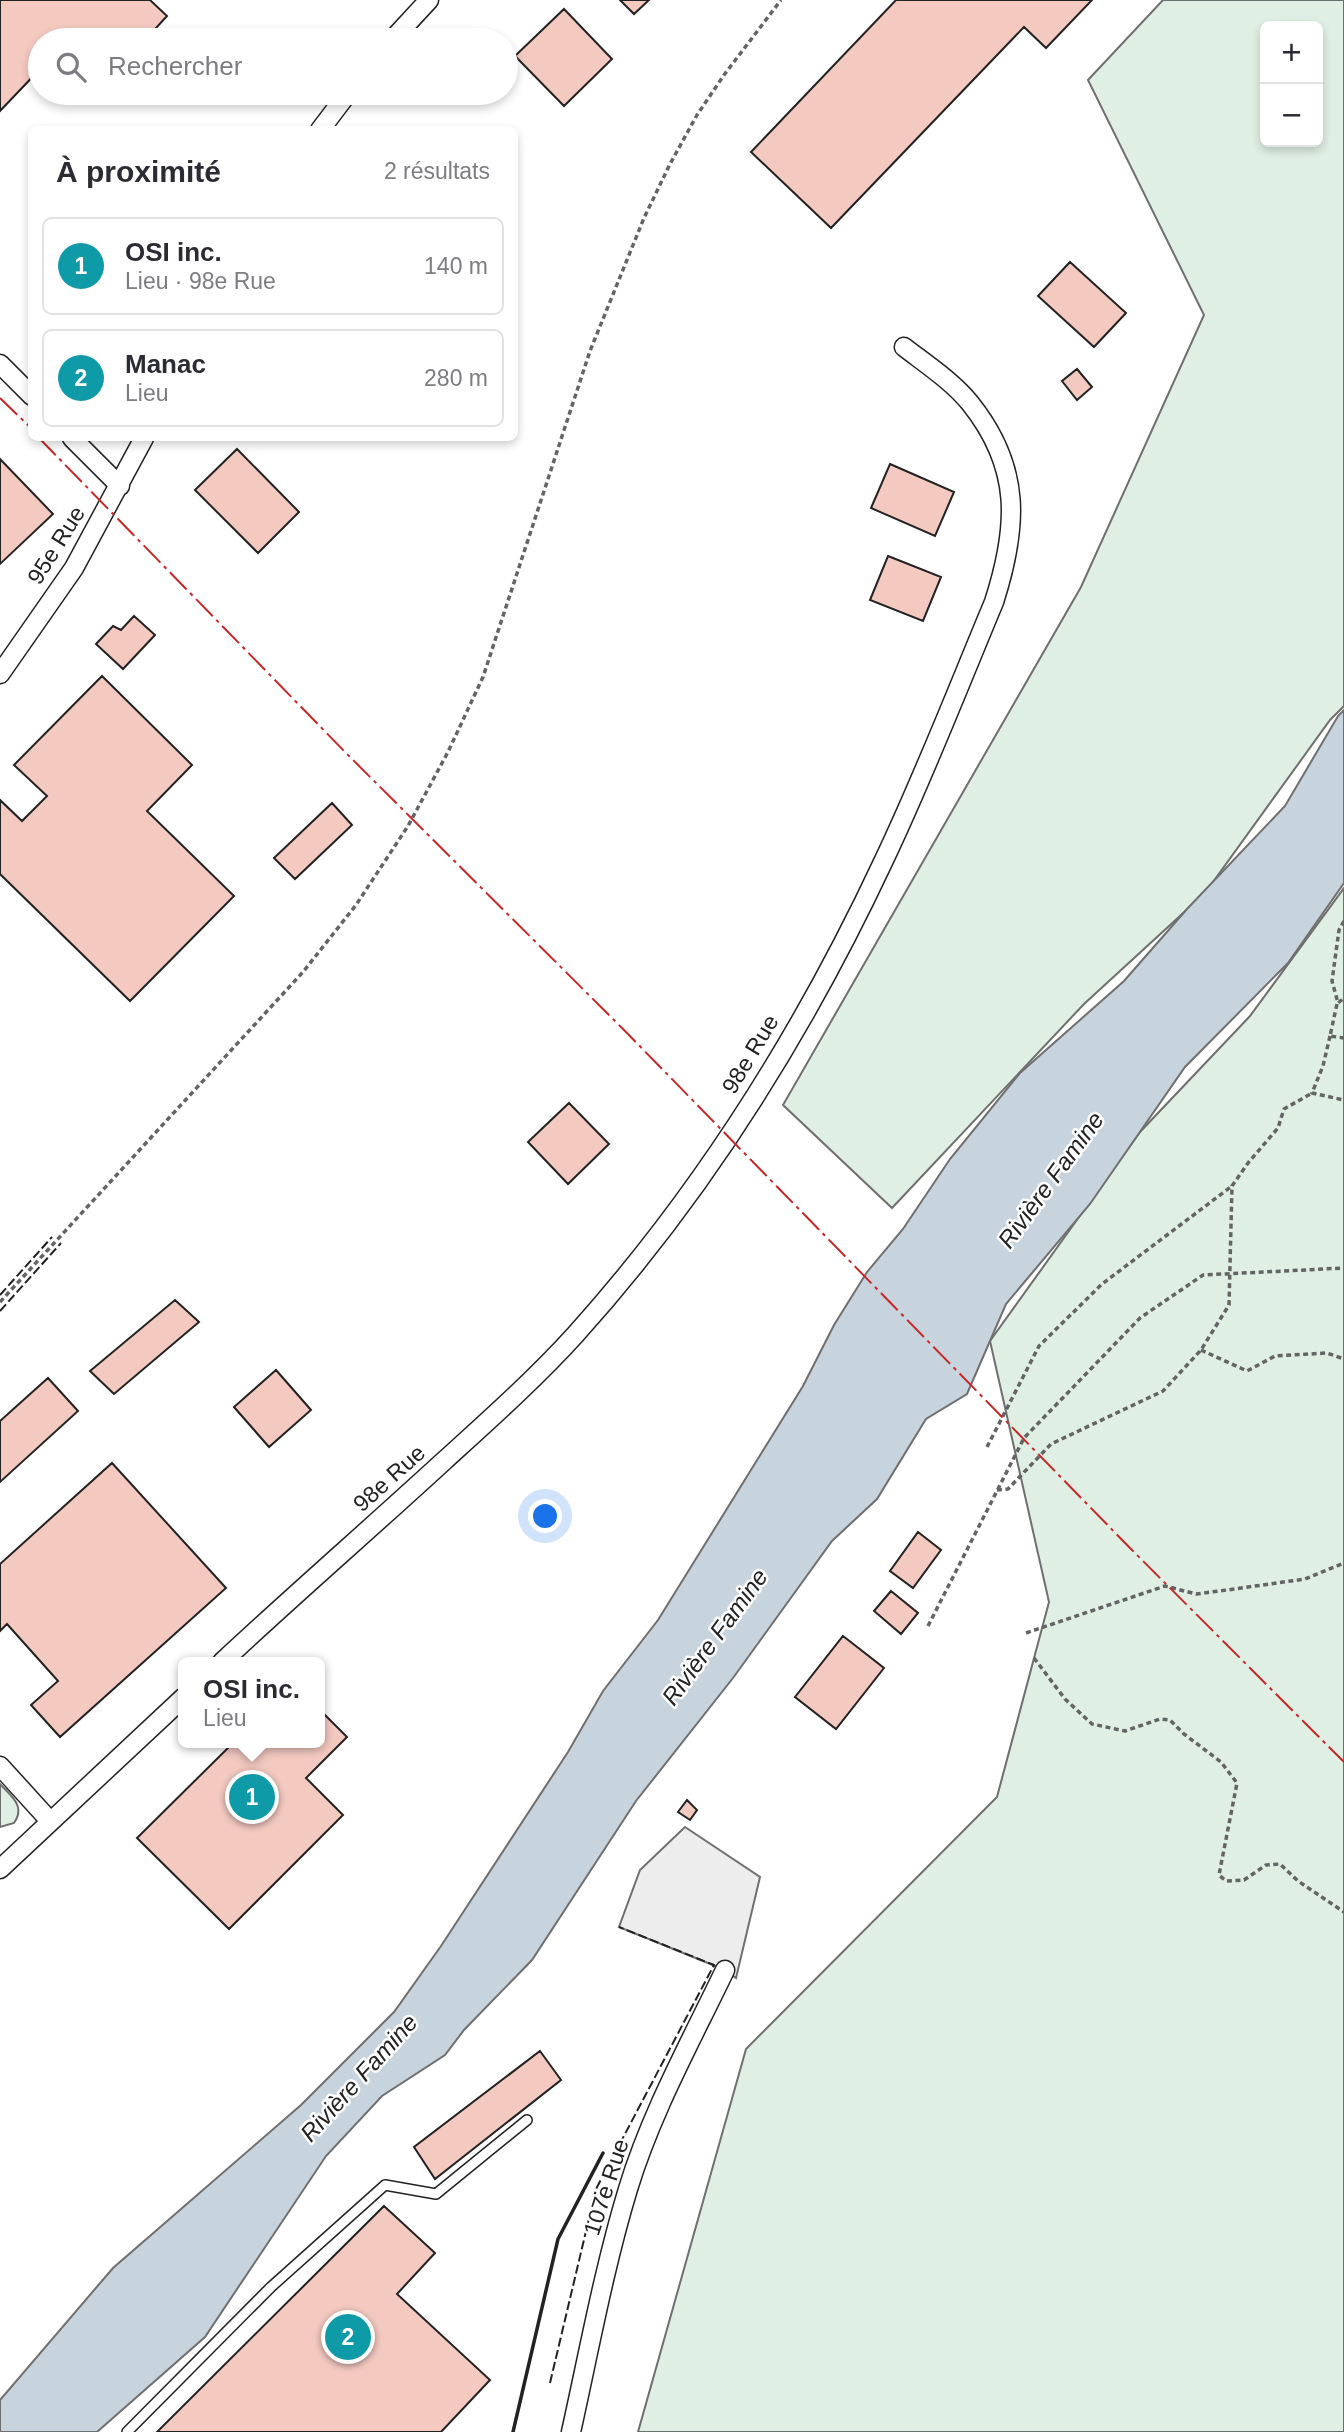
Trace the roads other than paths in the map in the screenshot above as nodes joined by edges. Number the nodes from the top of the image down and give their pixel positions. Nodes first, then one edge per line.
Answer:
1 (429, 0) edge
2 (403, 28) edge
3 (339, 105) edge
4 (323, 126) edge
5 (904, 347) dead end
6 (0, 364) edge
7 (28, 392) edge
8 (75, 441) edge
9 (142, 441) edge
10 (120, 486) junction
11 (0, 674) edge
12 (228, 1657) edge
13 (178, 1703) edge
14 (0, 1766) edge
15 (50, 1821) junction
16 (1, 1865) edge
17 (725, 1970) dead end
18 (527, 2120) dead end
19 (127, 2432) edge
20 (571, 2432) edge

1 - 2 street
3 - 4 street
5 - 12 street, 98e Rue
6 - 7 street
8 - 10 street
9 - 10 street, 95e Rue
10 - 11 street, 95e Rue
13 - 15 street
14 - 15 street
15 - 16 street
17 - 20 street, 107e Rue
18 - 19 lane

